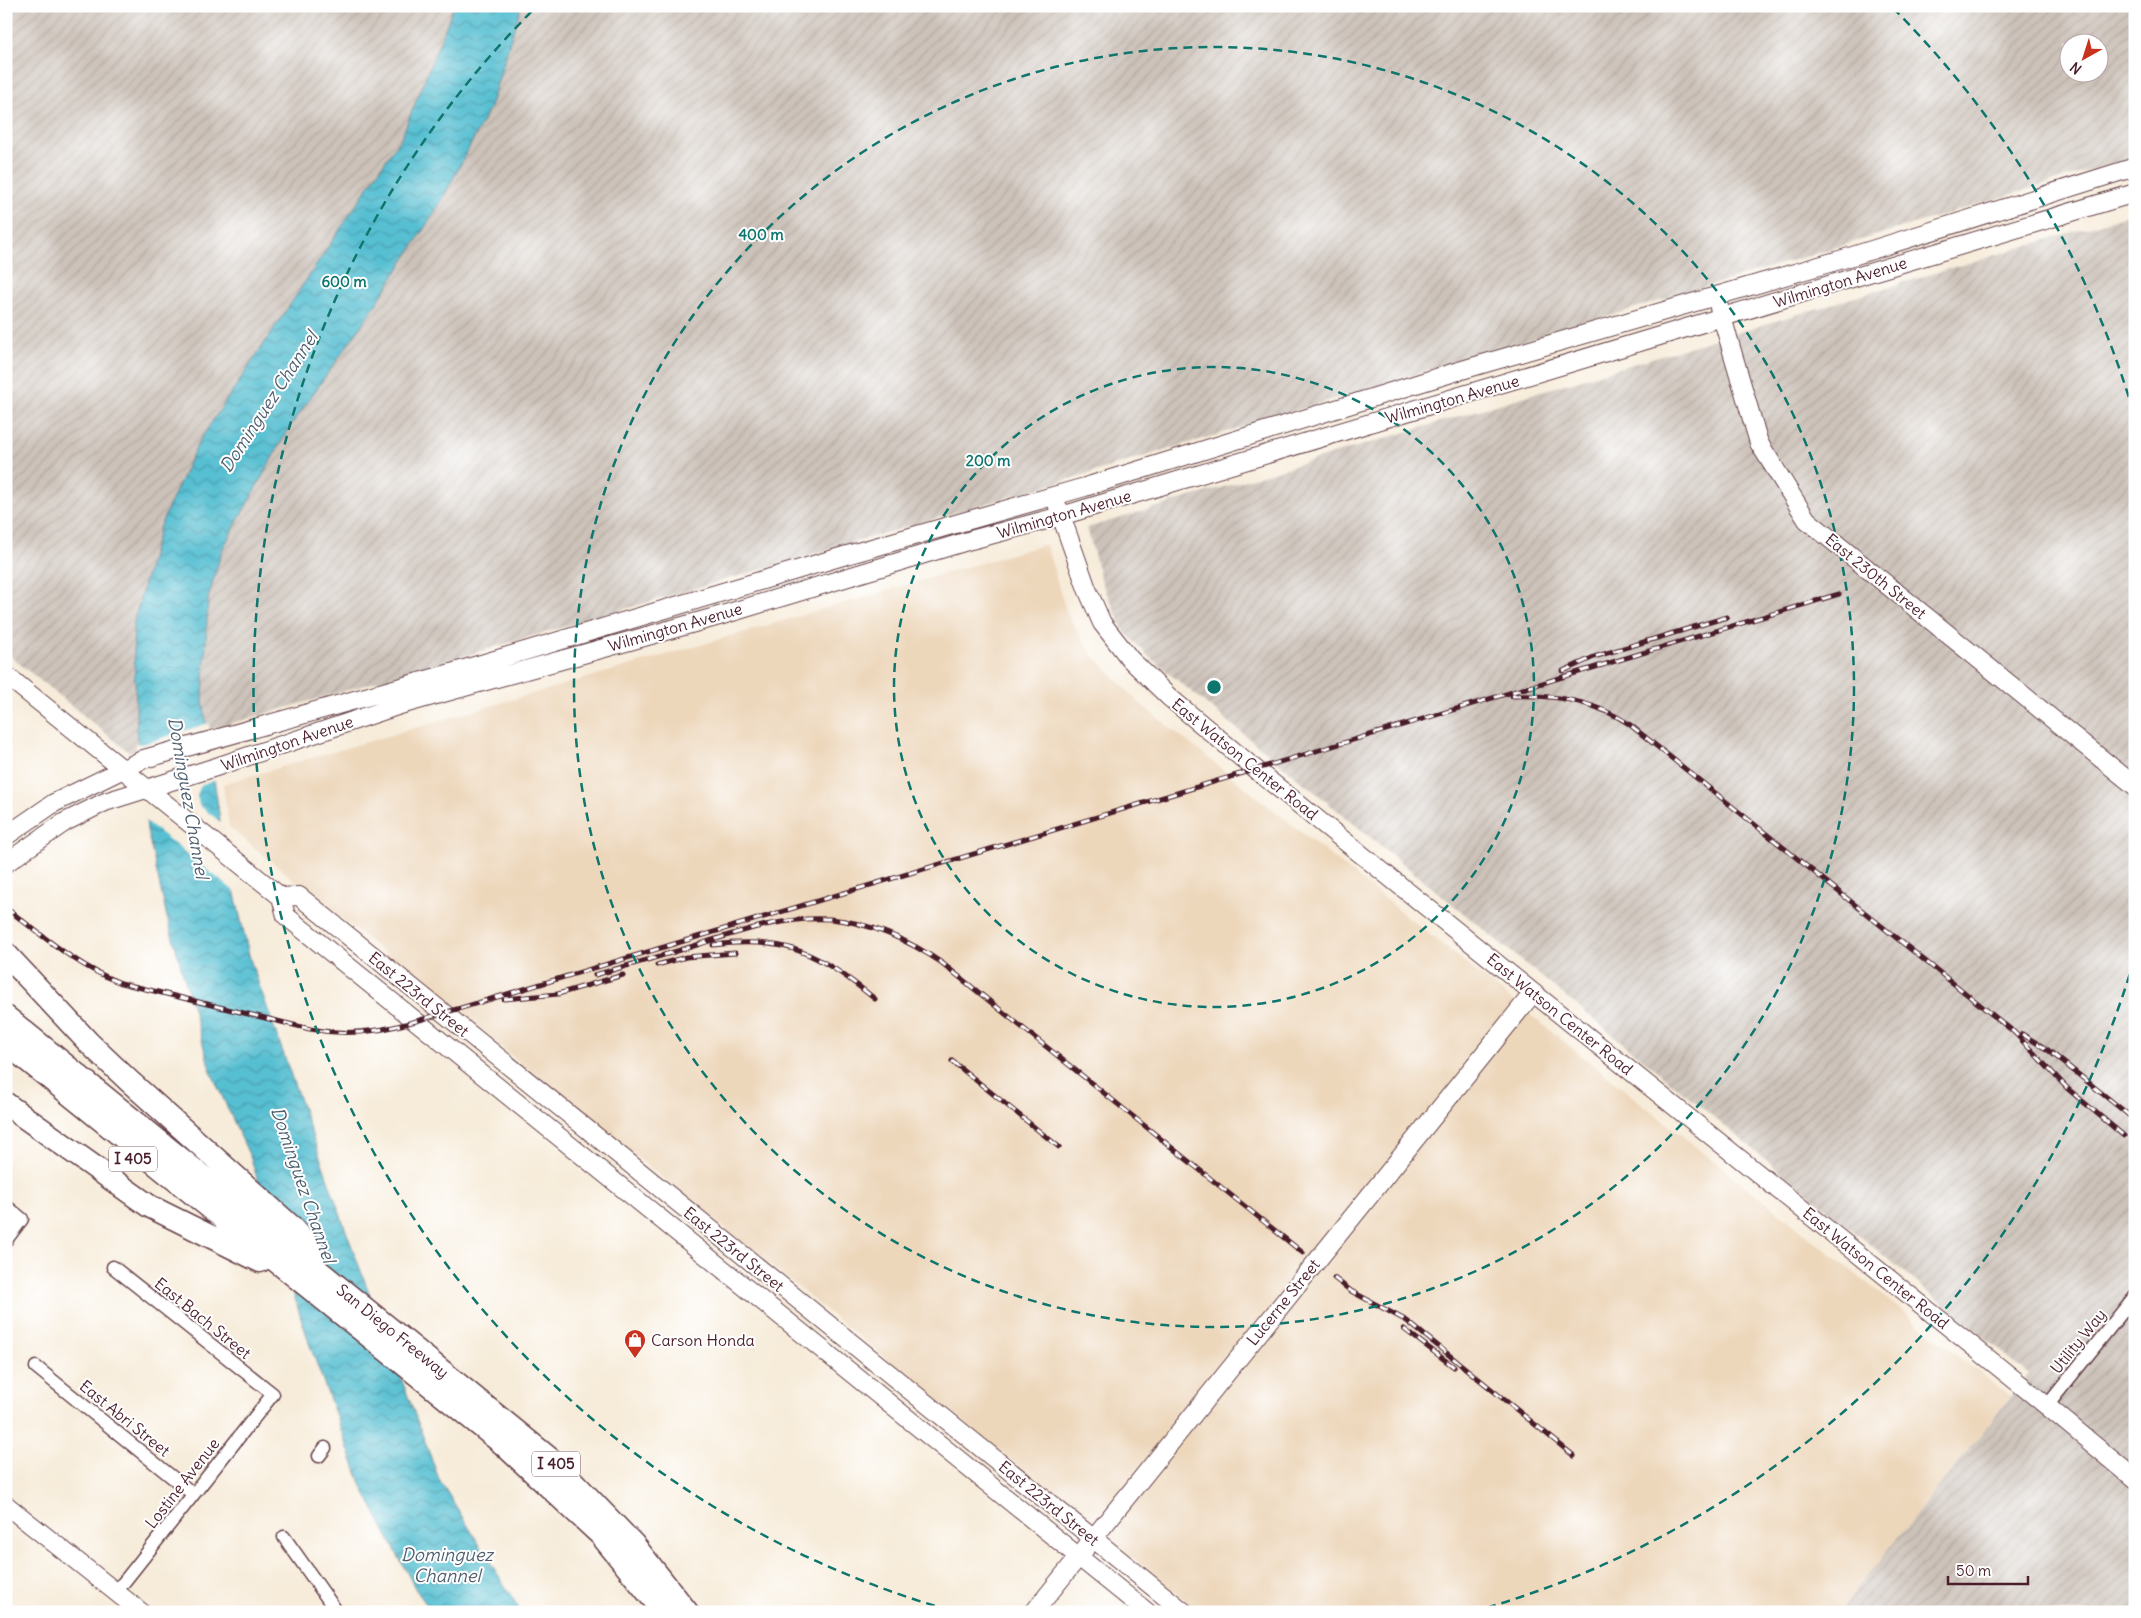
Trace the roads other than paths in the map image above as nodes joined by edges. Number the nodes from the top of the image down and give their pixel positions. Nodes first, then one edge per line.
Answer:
1 (2135, 167) edge
2 (2135, 193) edge
3 (1715, 297) junction
4 (1723, 318) junction
5 (1054, 496) junction
6 (1062, 516) junction
7 (635, 619) junction
8 (641, 638) junction
9 (6, 675) edge
10 (118, 767) junction
11 (2135, 786) edge
12 (148, 788) junction
13 (6, 836) edge
14 (6, 840) edge
15 (10, 860) edge
16 (281, 897) junction
17 (6, 954) edge
18 (1533, 993) junction
19 (6, 1017) edge
20 (6, 1034) edge
21 (6, 1043) edge
22 (6, 1058) edge
23 (6, 1104) edge
24 (6, 1206) edge
25 (249, 1234) junction
26 (6, 1240) edge
27 (260, 1261) junction
28 (113, 1267) dead end
29 (2135, 1296) edge
30 (360, 1305) junction
31 (36, 1367) dead end
32 (418, 1377) junction
33 (273, 1394) joint
34 (2047, 1406) junction
35 (2135, 1479) edge
36 (193, 1494) junction
37 (6, 1505) edge
38 (284, 1537) dead end
39 (1093, 1538) junction
40 (1078, 1556) junction
41 (116, 1592) junction
42 (141, 1612) edge
43 (337, 1612) edge
44 (649, 1612) edge
45 (664, 1612) edge
46 (672, 1612) edge
47 (687, 1612) edge
48 (1034, 1612) edge
49 (1147, 1612) edge
50 (1184, 1612) edge

1 - 3 main road, Wilmington Avenue
2 - 4 main road, Wilmington Avenue
3 - 4 main road, East 230th Street
3 - 5 main road, Wilmington Avenue
4 - 6 main road, Wilmington Avenue
4 - 11 main road, East 230th Street
5 - 6 main road, East Watson Center Road
5 - 7 main road, Wilmington Avenue
6 - 8 main road, Wilmington Avenue
6 - 18 main road, East Watson Center Road
7 - 8 main road
7 - 10 main road, Wilmington Avenue
8 - 12 main road, Wilmington Avenue
9 - 10 main road
10 - 12 main road, East 223rd Street
10 - 13 main road, Wilmington Avenue
12 - 15 main road, Wilmington Avenue
12 - 16 main road, East 223rd Street
14 - 15 main road
16 - 39 main road, East 223rd Street
16 - 40 main road, East 223rd Street
17 - 30 highway
18 - 34 main road, East Watson Center Road
18 - 39 main road, Lucerne Street
19 - 30 highway, San Diego Freeway / I 405
20 - 25 highway
21 - 25 highway
22 - 27 highway, San Diego Freeway / I 405
23 - 27 highway
24 - 26 street
25 - 32 highway
27 - 32 highway, San Diego Freeway / I 405
28 - 33 street, East Bach Street
29 - 34 street, Utility Way
30 - 47 highway, San Diego Freeway / I 405
31 - 36 street, East Abri Street
32 - 44 highway, San Diego Freeway / I 405
32 - 45 highway
32 - 46 highway
33 - 36 street, Lostine Avenue
34 - 35 main road, East Watson Center Road
36 - 41 street, Lostine Avenue
37 - 41 main road
38 - 43 street
39 - 40 main road, Lucerne Street
39 - 50 main road, East 223rd Street
40 - 48 main road, Lucerne Street
40 - 49 main road, East 223rd Street
41 - 42 main road

